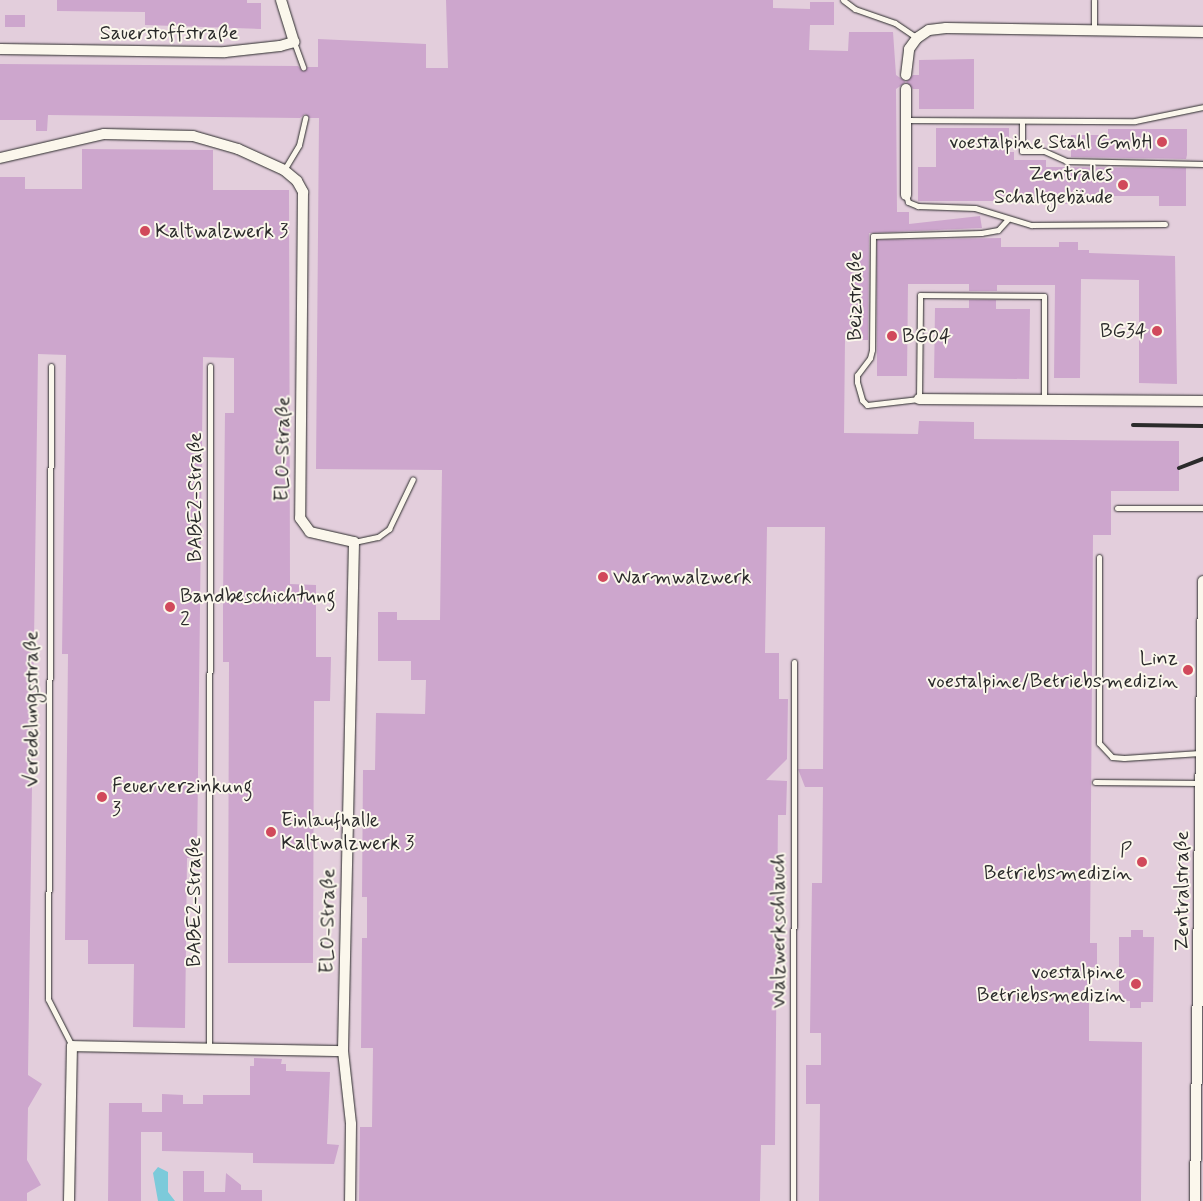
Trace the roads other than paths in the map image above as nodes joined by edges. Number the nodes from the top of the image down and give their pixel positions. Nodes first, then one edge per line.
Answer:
1 (281, 0) edge
2 (843, 0) edge
3 (1094, 0) edge
4 (1094, 29) junction
5 (1203, 32) edge
6 (917, 38) junction
7 (294, 42) junction
8 (0, 49) edge
9 (303, 66) dead end
10 (906, 75) dead end
11 (906, 89) dead end
12 (1203, 107) edge
13 (305, 118) dead end
14 (906, 120) junction
15 (1022, 122) junction
16 (0, 158) edge
17 (1203, 164) edge
18 (284, 170) junction
19 (906, 195) joint
20 (1008, 219) junction
21 (1165, 224) dead end
22 (52, 366) dead end
23 (210, 366) dead end
24 (919, 399) junction
25 (1044, 400) junction
26 (1203, 401) edge
27 (413, 479) dead end
28 (1117, 508) dead end
29 (1203, 508) edge
30 (354, 542) junction
31 (1099, 557) dead end
32 (1203, 581) edge
33 (794, 662) dead end
34 (1200, 753) junction
35 (1095, 782) dead end
36 (1200, 783) junction
37 (1201, 1038) edge
38 (72, 1046) junction
39 (209, 1047) junction
40 (343, 1051) junction
41 (69, 1201) edge
42 (350, 1201) edge
43 (793, 1201) edge
44 (1195, 1201) edge

1 - 7 street
2 - 6 lane
3 - 4 lane
4 - 5 street
4 - 6 street
6 - 10 street
7 - 8 street, Sauerstoffstraße
7 - 9 lane
11 - 14 street
12 - 15 lane
13 - 18 lane
14 - 15 lane
14 - 19 street
15 - 17 lane
16 - 18 street, ELO-Straße
18 - 30 street, ELO-Straße
19 - 20 lane
20 - 21 lane
20 - 24 lane, Beizstraße
22 - 38 lane, Veredelungsstraße
23 - 39 lane, BABE2-Straße
24 - 25 street, Beizstraße
24 - 25 lane
25 - 26 street, Beizstraße
27 - 30 lane
28 - 29 lane
30 - 40 street, ELO-Straße
31 - 34 lane
32 - 34 street, Zentralstraße
33 - 43 lane, Walzwerkschlauch
34 - 36 street, Zentralstraße
35 - 36 lane
36 - 37 street, Zentralstraße
37 - 44 street, Zentralstraße
38 - 39 street
38 - 41 street, Veredelungsstraße
39 - 40 street
40 - 42 street, ELO-Straße

